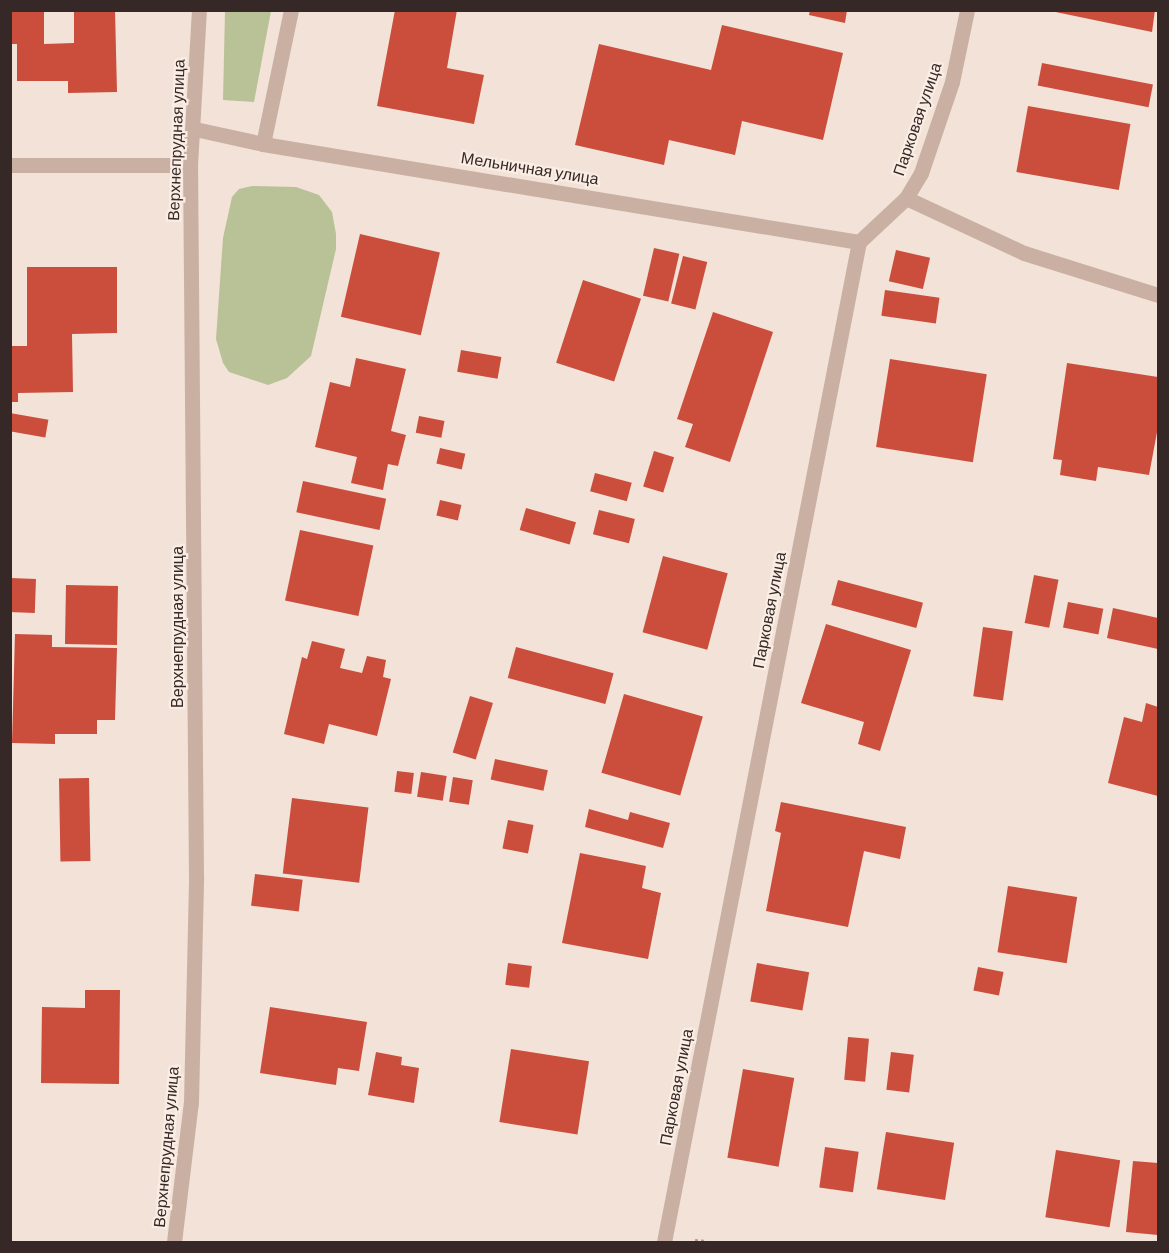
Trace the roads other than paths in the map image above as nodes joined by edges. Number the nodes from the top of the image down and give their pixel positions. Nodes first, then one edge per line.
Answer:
1 (199, 10) edge
2 (291, 10) edge
3 (967, 10) edge
4 (195, 129) junction
5 (263, 144) junction
6 (10, 165) edge
7 (190, 165) junction
8 (906, 198) junction
9 (859, 242) junction
10 (1158, 295) edge
11 (174, 1242) edge
12 (664, 1242) edge

1 - 4 street, Верхнепрудная улица
2 - 5 street
3 - 8 street, Парковая улица
4 - 5 street, Мельничная улица
4 - 7 street, Верхнепрудная улица
5 - 9 street, Мельничная улица
6 - 7 street
7 - 11 street, Верхнепрудная улица
8 - 9 street, Парковая улица
8 - 10 street
9 - 12 street, Парковая улица

